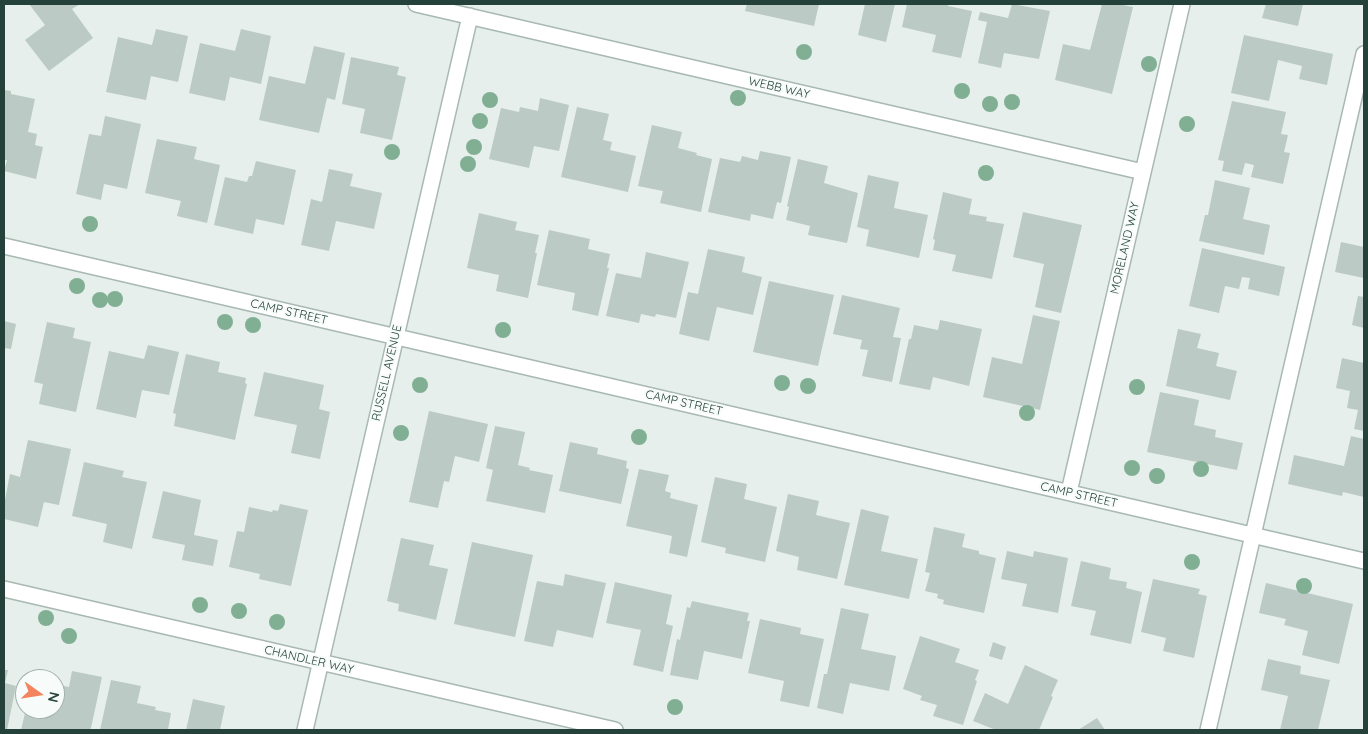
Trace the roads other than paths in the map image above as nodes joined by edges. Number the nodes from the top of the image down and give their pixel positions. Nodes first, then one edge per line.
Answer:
1 (416, 4) edge
2 (1182, 4) edge
3 (470, 16) junction
4 (1364, 54) edge
5 (1143, 172) junction
6 (4, 246) edge
7 (396, 337) junction
8 (1069, 492) junction
9 (1253, 535) junction
10 (1364, 561) edge
11 (4, 589) edge
12 (320, 662) junction
13 (305, 730) edge
14 (614, 730) edge
15 (1208, 730) edge

1 - 3 street, WEBB WAY
2 - 5 street, MORELAND WAY
3 - 5 street, WEBB WAY
3 - 7 street, RUSSELL AVENUE
4 - 9 street
5 - 8 street, MORELAND WAY
6 - 7 street, CAMP STREET
7 - 8 street, CAMP STREET
7 - 12 street, RUSSELL AVENUE
8 - 9 street, CAMP STREET
9 - 10 street, CAMP STREET
9 - 15 street
11 - 12 street, CHANDLER WAY
12 - 13 street, RUSSELL AVENUE
12 - 14 street, CHANDLER WAY

